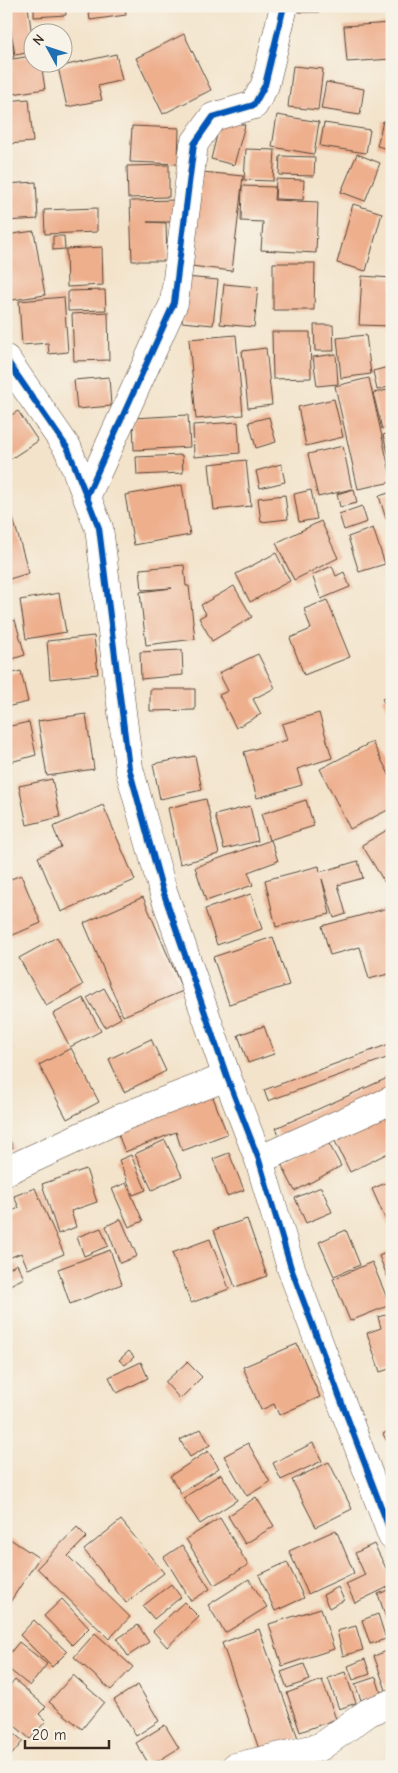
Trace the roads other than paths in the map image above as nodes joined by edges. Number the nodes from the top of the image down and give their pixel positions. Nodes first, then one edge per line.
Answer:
1 (284, 6) edge
2 (6, 359) edge
3 (87, 495) junction
4 (227, 1077) junction
5 (392, 1100) edge
6 (259, 1160) junction
7 (6, 1171) edge
8 (392, 1536) edge
9 (392, 1702) edge
10 (234, 1767) edge

1 - 3 street
2 - 3 street
3 - 4 street
4 - 6 street
4 - 7 street
5 - 6 street
6 - 8 street
9 - 10 street

